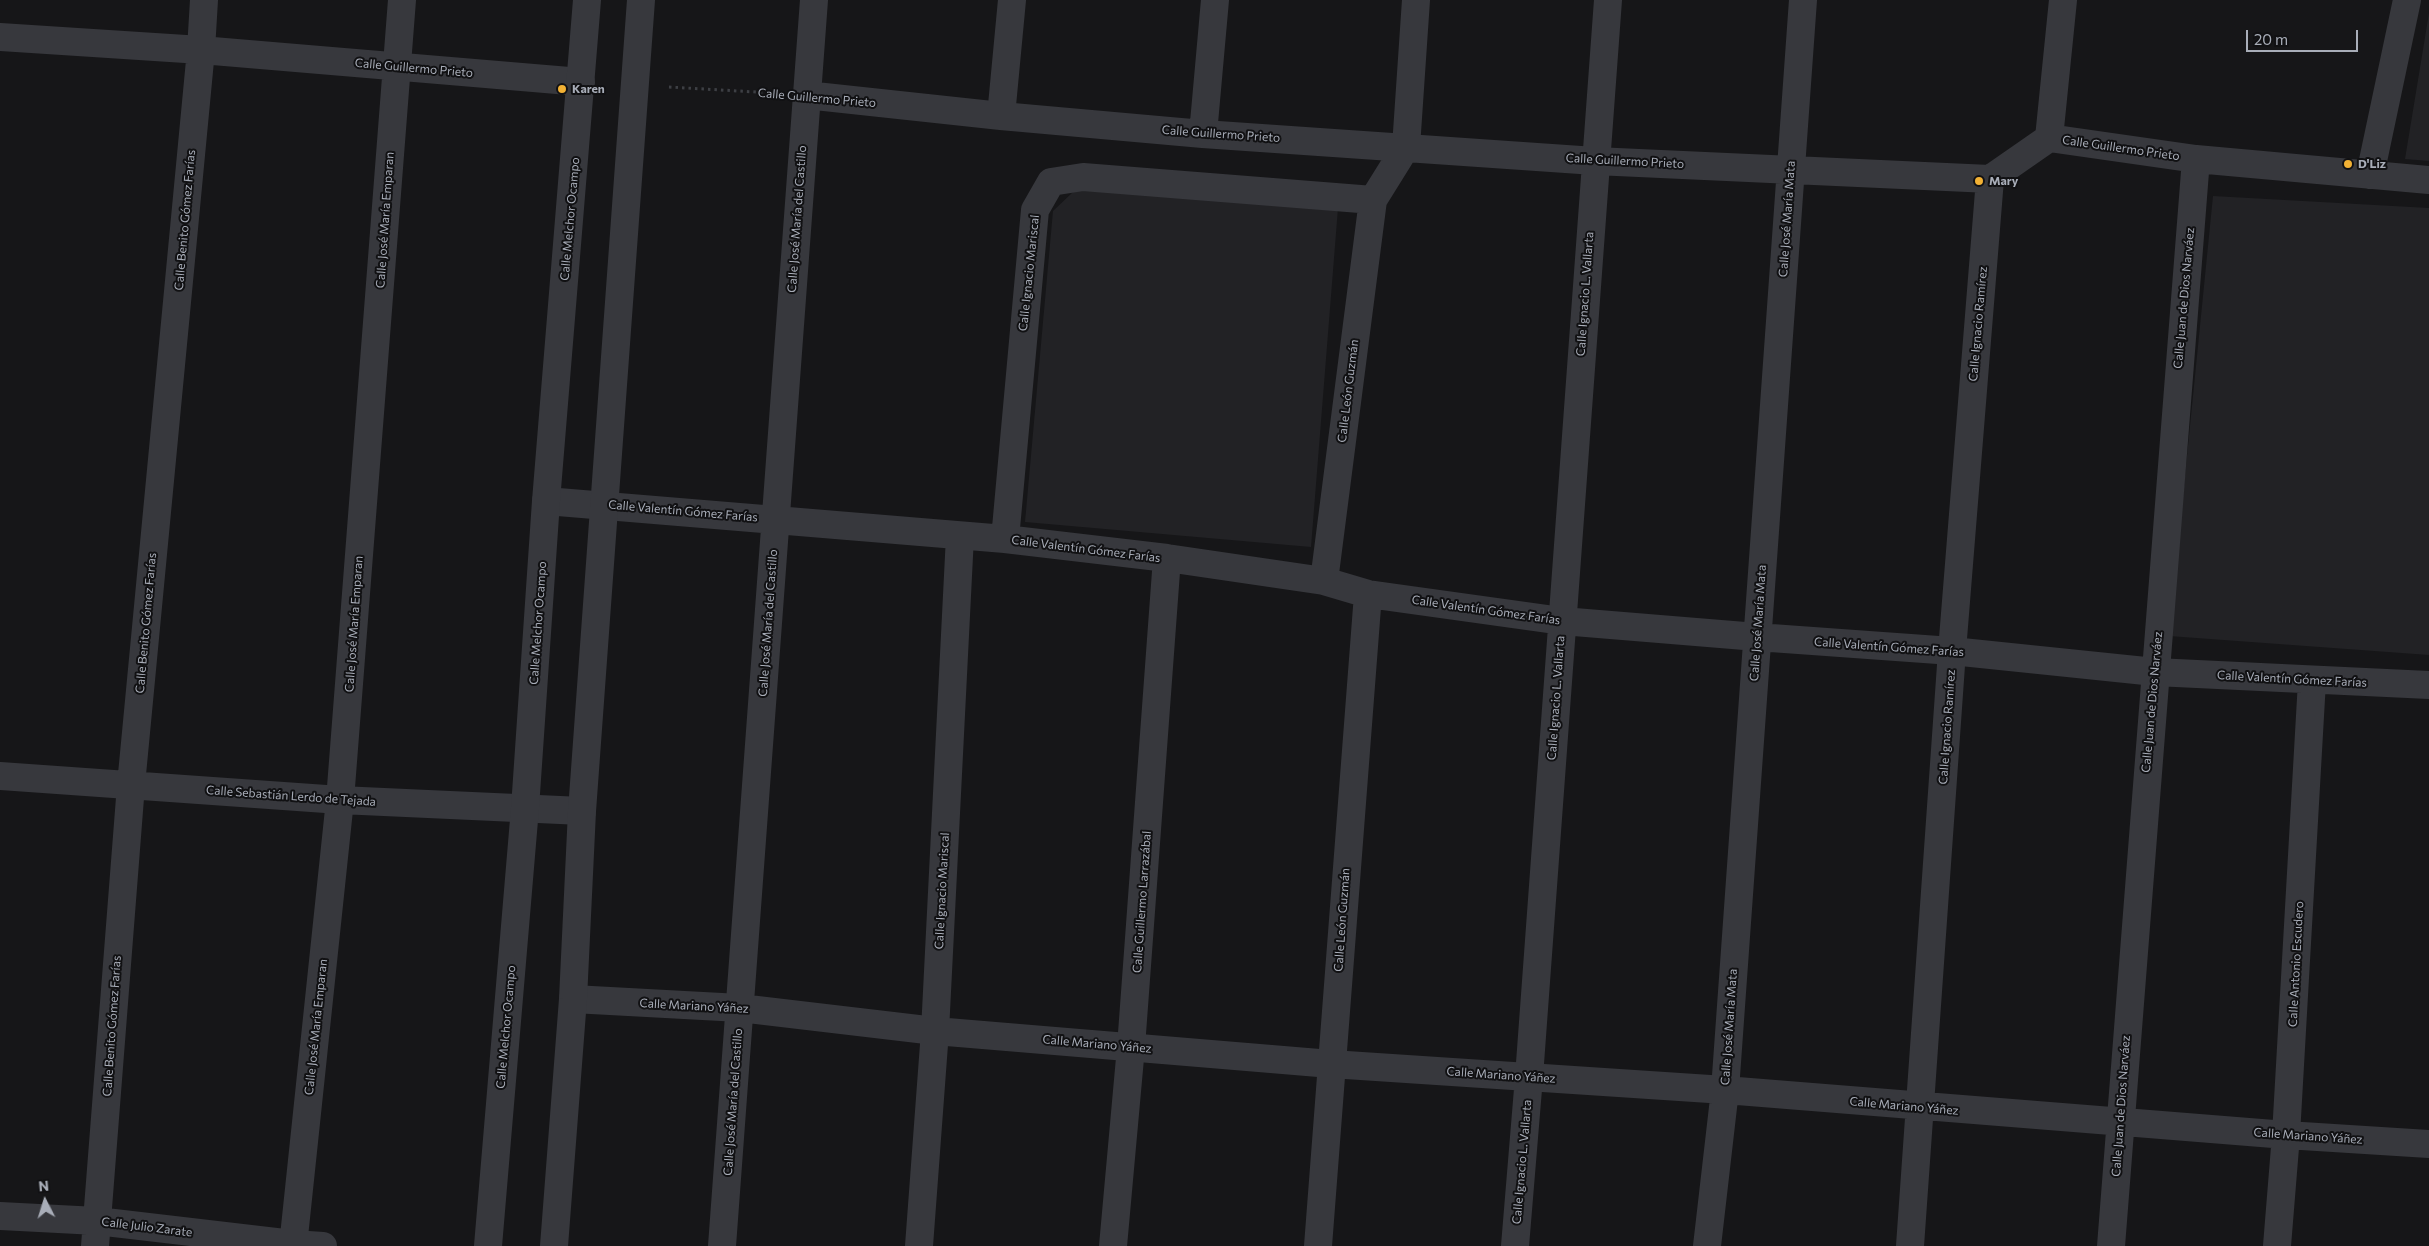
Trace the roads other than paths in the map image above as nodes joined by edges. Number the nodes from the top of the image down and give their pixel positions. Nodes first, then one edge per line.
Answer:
1 (204, 0) edge
2 (402, 0) edge
3 (587, 0) edge
4 (642, 0) edge
5 (814, 0) edge
6 (1012, 0) edge
7 (1215, 0) edge
8 (1416, 0) edge
9 (1608, 0) edge
10 (1803, 0) edge
11 (2063, 0) edge
12 (2407, 0) edge
13 (0, 37) edge
14 (201, 50) junction
15 (397, 67) junction
16 (581, 82) junction
17 (806, 95) junction
18 (1001, 116) junction
19 (1203, 134) junction
20 (2050, 138) junction
21 (1406, 147) junction
22 (2196, 158) junction
23 (1595, 161) junction
24 (1790, 168) junction
25 (2370, 175) junction
26 (1990, 179) junction
27 (2429, 180) edge
28 (1373, 200) junction
29 (546, 501) junction
30 (606, 505) junction
31 (776, 519) junction
32 (960, 536) junction
33 (1004, 539) junction
34 (1167, 558) junction
35 (1324, 581) junction
36 (1368, 594) junction
37 (1562, 621) junction
38 (1757, 637) junction
39 (1952, 650) junction
40 (2155, 672) junction
41 (2312, 681) junction
42 (2429, 685) edge
43 (0, 776) edge
44 (131, 785) junction
45 (340, 800) junction
46 (525, 808) junction
47 (582, 811) junction
48 (573, 999) junction
49 (740, 1008) junction
50 (935, 1031) junction
51 (1131, 1047) junction
52 (1331, 1064) junction
53 (1529, 1077) junction
54 (1725, 1090) junction
55 (1920, 1107) junction
56 (2119, 1122) junction
57 (2286, 1135) junction
58 (2429, 1144) edge
59 (0, 1216) edge
60 (96, 1234) edge
61 (293, 1245) edge
62 (323, 1246) edge
63 (488, 1246) edge
64 (554, 1246) edge
65 (722, 1246) edge
66 (919, 1246) edge
67 (1113, 1246) edge
68 (1318, 1246) edge
69 (1514, 1246) edge
70 (1707, 1246) edge
71 (1910, 1246) edge
72 (2111, 1246) edge
73 (2277, 1246) edge

1 - 14 street, Calle Benito Gómez Farías
2 - 15 street, Calle José María Emparan
3 - 16 street, Calle Melchor Ocampo
4 - 30 street
5 - 17 street, Calle José María del Castillo
6 - 18 street
7 - 19 street
8 - 21 street
9 - 23 street, Calle Ignacio L. Vallarta
10 - 24 street, Calle José María Mata
11 - 20 street
12 - 25 street
13 - 14 street, Calle Guillermo Prieto
14 - 15 street, Calle Guillermo Prieto
14 - 44 street, Calle Benito Gómez Farías
15 - 16 street, Calle Guillermo Prieto
15 - 45 street, Calle José María Emparan
16 - 29 street, Calle Melchor Ocampo
17 - 18 street, Calle Guillermo Prieto
17 - 31 street, Calle José María del Castillo
18 - 19 street, Calle Guillermo Prieto
19 - 21 street, Calle Guillermo Prieto
20 - 22 street, Calle Guillermo Prieto
20 - 26 street, Calle Guillermo Prieto
21 - 23 street, Calle Guillermo Prieto
21 - 28 street
22 - 25 street, Calle Guillermo Prieto
22 - 40 street, Calle Juan de Dios Narváez
23 - 24 street, Calle Guillermo Prieto
23 - 37 street, Calle Ignacio L. Vallarta
24 - 26 street, Calle Guillermo Prieto
24 - 38 street, Calle José María Mata
25 - 27 street, Calle Guillermo Prieto
26 - 39 street, Calle Ignacio Ramírez
28 - 33 street, Calle Ignacio Mariscal
28 - 35 street, Calle León Guzmán
29 - 30 street, Calle Valentín Gómez Farías
29 - 46 street, Calle Melchor Ocampo
30 - 31 street, Calle Valentín Gómez Farías
30 - 47 street
31 - 32 street, Calle Valentín Gómez Farías
31 - 49 street, Calle José María del Castillo
32 - 33 street, Calle Valentín Gómez Farías
32 - 50 street, Calle Ignacio Mariscal
33 - 34 street, Calle Valentín Gómez Farías
34 - 35 street, Calle Valentín Gómez Farías
34 - 51 street, Calle Guillermo Larrazábal
35 - 36 street, Calle Valentín Gómez Farías
36 - 37 street, Calle Valentín Gómez Farías
36 - 52 street, Calle León Guzmán
37 - 38 street, Calle Valentín Gómez Farías
37 - 53 street, Calle Ignacio L. Vallarta
38 - 39 street, Calle Valentín Gómez Farías
38 - 54 street, Calle José María Mata
39 - 40 street, Calle Valentín Gómez Farías
39 - 55 street, Calle Ignacio Ramírez
40 - 41 street, Calle Valentín Gómez Farías
40 - 56 street, Calle Juan de Dios Narváez
41 - 42 street, Calle Valentín Gómez Farías
41 - 57 street, Calle Antonio Escudero
43 - 44 street, Calle Sebastián Lerdo de Tejada
44 - 45 street, Calle Sebastián Lerdo de Tejada
44 - 60 street, Calle Benito Gómez Farías
45 - 46 street, Calle Sebastián Lerdo de Tejada
45 - 61 street, Calle José María Emparan
46 - 47 street, Calle Sebastián Lerdo de Tejada
46 - 63 street, Calle Melchor Ocampo
47 - 48 street
48 - 49 street, Calle Mariano Yáñez
48 - 64 street
49 - 50 street, Calle Mariano Yáñez
49 - 65 street, Calle José María del Castillo
50 - 51 street, Calle Mariano Yáñez
50 - 66 street, Calle Ignacio Mariscal
51 - 52 street, Calle Mariano Yáñez
51 - 67 street, Calle Guillermo Larrazábal
52 - 53 street, Calle Mariano Yáñez
52 - 68 street, Calle León Guzmán
53 - 54 street, Calle Mariano Yáñez
53 - 69 street, Calle Ignacio L. Vallarta
54 - 55 street, Calle Mariano Yáñez
54 - 70 street, Calle José María Mata
55 - 56 street, Calle Mariano Yáñez
55 - 71 street, Calle Ignacio Ramírez
56 - 57 street, Calle Mariano Yáñez
56 - 72 street, Calle Juan de Dios Narváez
57 - 58 street, Calle Mariano Yáñez
57 - 73 street, Calle Antonio Escudero
59 - 60 street, Calle Julio Zarate
60 - 61 street, Calle Julio Zarate
61 - 62 street, Calle Julio Zarate

